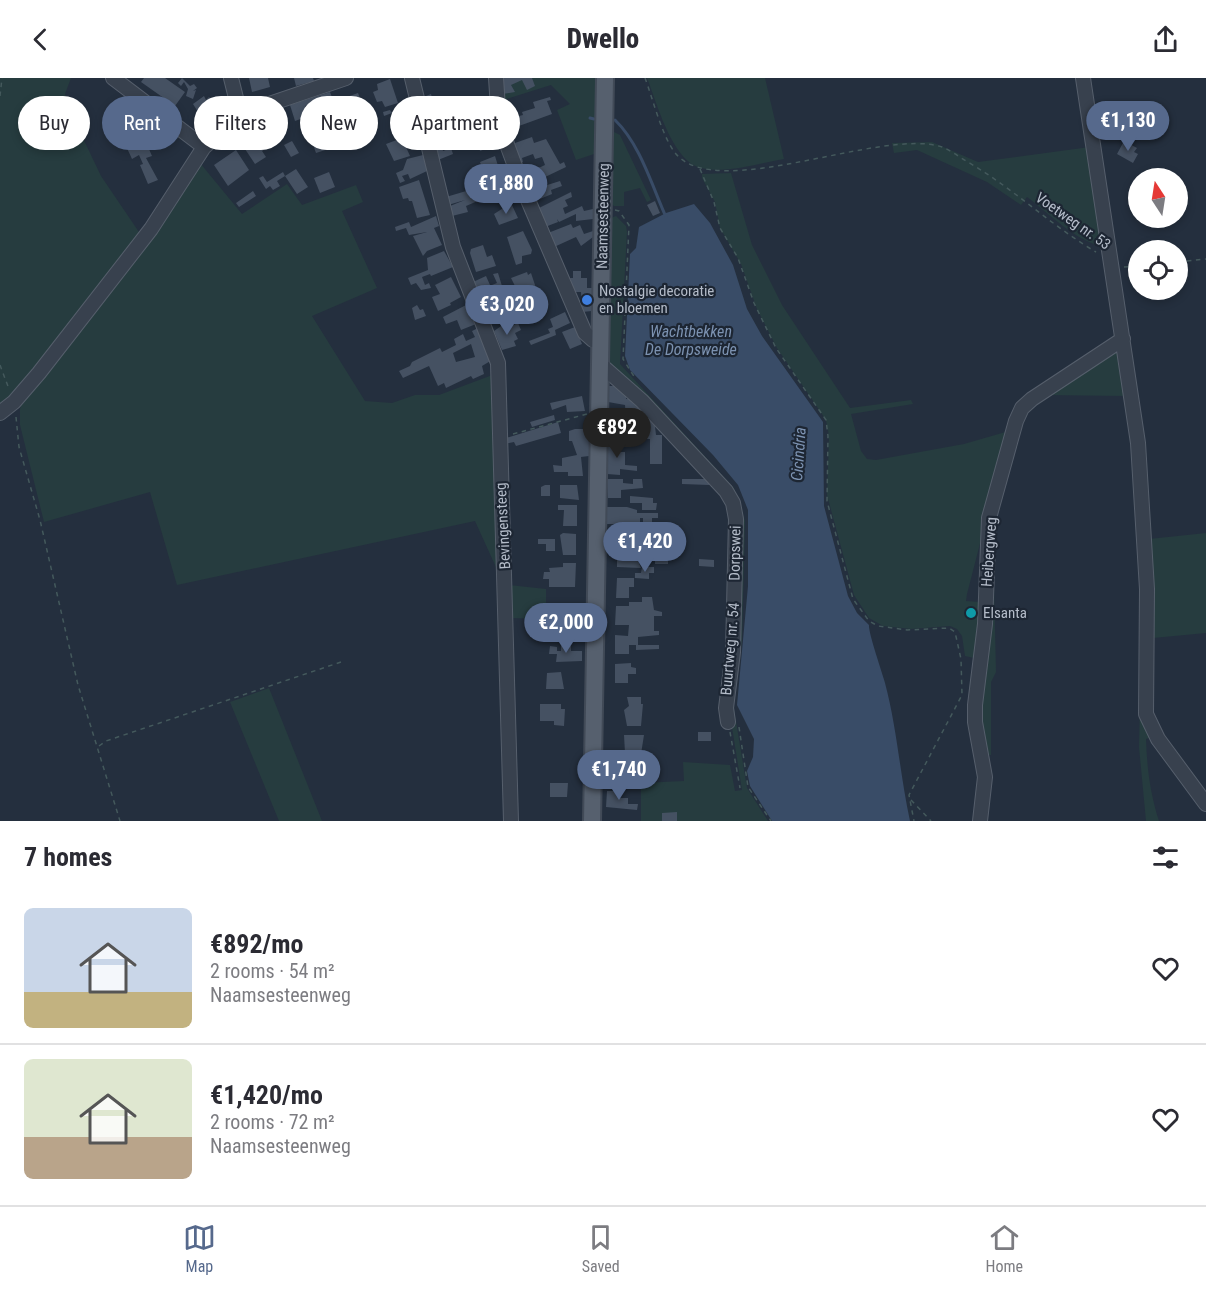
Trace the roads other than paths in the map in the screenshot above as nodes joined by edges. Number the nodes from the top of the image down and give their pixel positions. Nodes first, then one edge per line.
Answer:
1 (113, 78) edge
2 (231, 78) edge
3 (346, 78) edge
4 (412, 78) edge
5 (496, 78) edge
6 (605, 78) edge
7 (1083, 78) edge
8 (236, 96) edge
9 (288, 98) edge
10 (194, 139) edge
11 (202, 150) edge
12 (1123, 339) junction
13 (601, 341) junction
14 (600, 364) junction
15 (0, 413) edge
16 (733, 720) road end
17 (1206, 804) edge
18 (511, 821) edge
19 (592, 821) edge
20 (980, 821) edge

1 - 10 street
2 - 8 street
3 - 9 street
4 - 18 street, Bevingensteeg
5 - 13 street
6 - 13 main road, Naamsesteenweg
7 - 12 street
11 - 15 street
12 - 17 street
12 - 20 street, Heibergweg
13 - 14 main road, Naamsesteenweg
14 - 16 street, Dorpswei
14 - 19 main road, Naamsesteenweg

